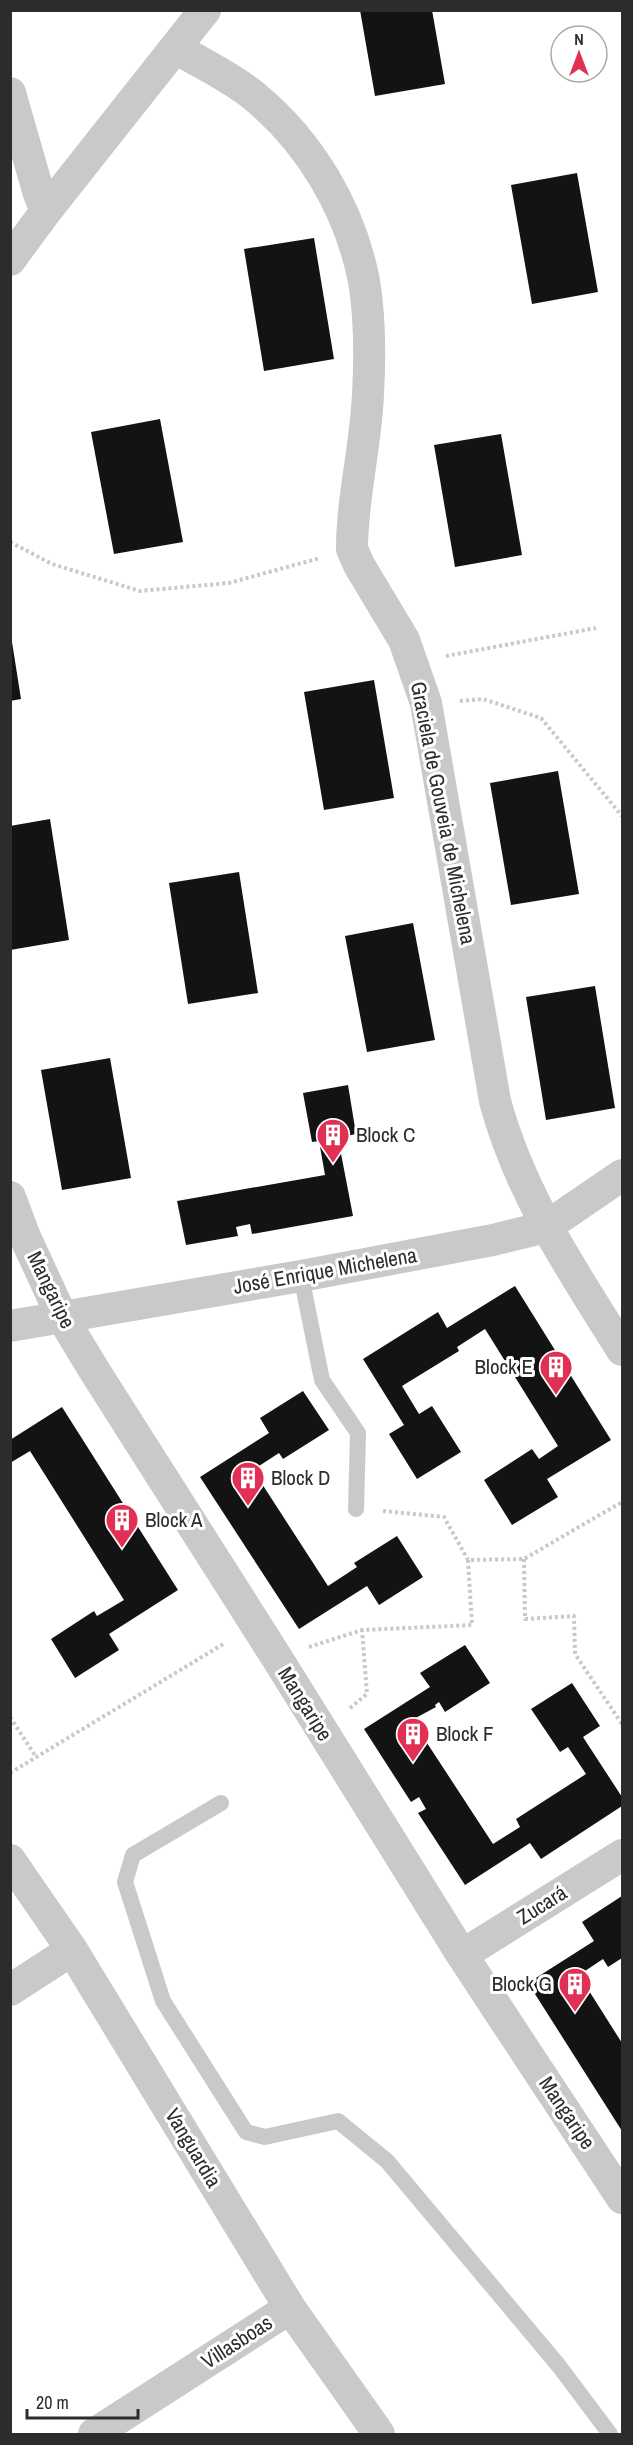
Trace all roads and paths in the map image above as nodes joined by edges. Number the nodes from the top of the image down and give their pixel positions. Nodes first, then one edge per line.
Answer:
1 (205, 10) edge
2 (176, 48) junction
3 (10, 93) edge
4 (46, 211) junction
5 (10, 260) edge
6 (10, 542) edge
7 (352, 549) junction
8 (596, 628) dead end
9 (413, 662) junction
10 (426, 703) junction
11 (622, 816) edge
12 (622, 1175) edge
13 (10, 1197) edge
14 (546, 1227) junction
15 (301, 1276) junction
16 (62, 1317) junction
17 (10, 1326) edge
18 (622, 1350) edge
19 (622, 1502) edge
20 (356, 1509) joint
21 (524, 1559) junction
22 (468, 1560) junction
23 (254, 1625) junction
24 (362, 1630) junction
25 (277, 1658) junction
26 (10, 1717) edge
27 (622, 1724) edge
28 (322, 1731) junction
29 (36, 1757) junction
30 (10, 1773) edge
31 (221, 1803) dead end
32 (622, 1855) edge
33 (10, 1860) edge
34 (72, 1950) junction
35 (462, 1955) junction
36 (10, 1990) edge
37 (622, 2198) edge
38 (290, 2308) junction
39 (93, 2434) edge
40 (379, 2434) edge
41 (610, 2434) edge

1 - 2 street
2 - 4 street
2 - 7 street
3 - 4 street
4 - 5 street
6 - 7 path
7 - 9 street, Graciela de Gouveia de Michelena
8 - 9 path
9 - 10 street, Graciela de Gouveia de Michelena
10 - 11 path
10 - 14 street, Graciela de Gouveia de Michelena
12 - 14 street, José Enrique Michelena
13 - 16 street, Mangaripe
14 - 15 street, José Enrique Michelena
14 - 18 street, Graciela de Gouveia de Michelena
15 - 16 street, José Enrique Michelena
15 - 20 lane
16 - 17 street, José Enrique Michelena
16 - 23 street, Mangaripe
19 - 21 path
20 - 22 path
21 - 22 path
21 - 27 path
22 - 24 path
23 - 25 street, Mangaripe
23 - 29 path
24 - 25 path
24 - 28 path
25 - 28 street, Mangaripe
26 - 29 path
28 - 35 street, Mangaripe
29 - 30 path
31 - 41 lane
32 - 35 street, Zucará
33 - 34 street, Vanguardia
34 - 36 street
34 - 38 street, Vanguardia
35 - 37 street, Mangaripe
38 - 39 street, Villasboas
38 - 40 street, Vanguardia

